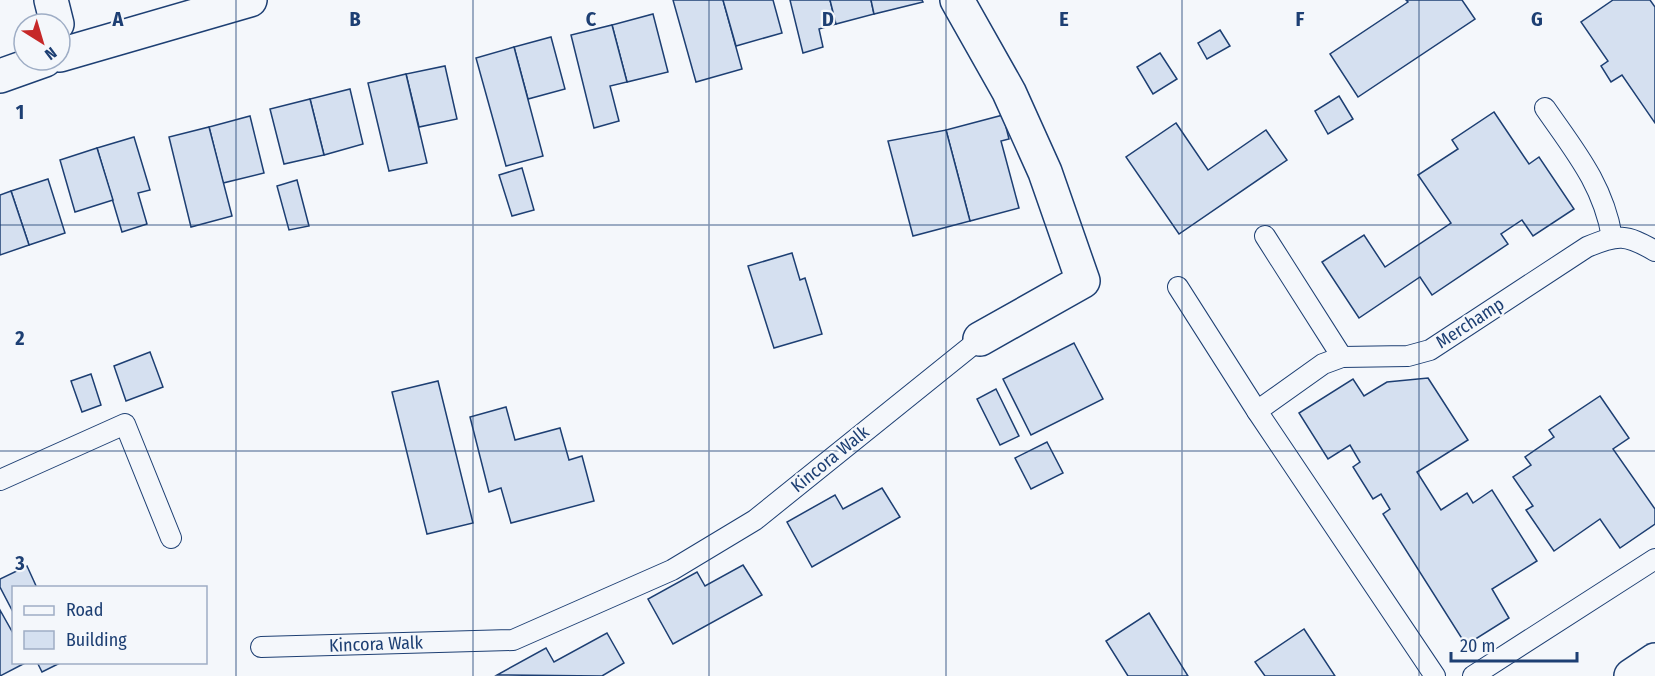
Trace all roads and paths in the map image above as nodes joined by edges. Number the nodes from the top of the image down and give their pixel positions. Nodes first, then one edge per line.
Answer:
1 (250, 0) edge
2 (957, 0) edge
3 (72, 42) edge
4 (1545, 108) dead end
5 (1265, 236) dead end
6 (1612, 237) junction
7 (1655, 251) edge
8 (1178, 287) dead end
9 (980, 339) joint
10 (1342, 357) junction
11 (1257, 411) junction
12 (0, 480) edge
13 (171, 538) dead end
14 (1655, 559) edge
15 (261, 647) dead end
16 (1655, 660) edge
17 (1435, 676) edge
18 (1473, 676) edge
19 (1631, 676) edge

1 - 3 street
2 - 9 street, Kincora Walk
4 - 6 lane
5 - 10 lane
6 - 7 lane
6 - 10 lane, Merchamp
8 - 11 lane
9 - 15 lane, Kincora Walk
10 - 11 lane, Merchamp
11 - 17 lane
12 - 13 lane
14 - 18 lane
16 - 19 street

